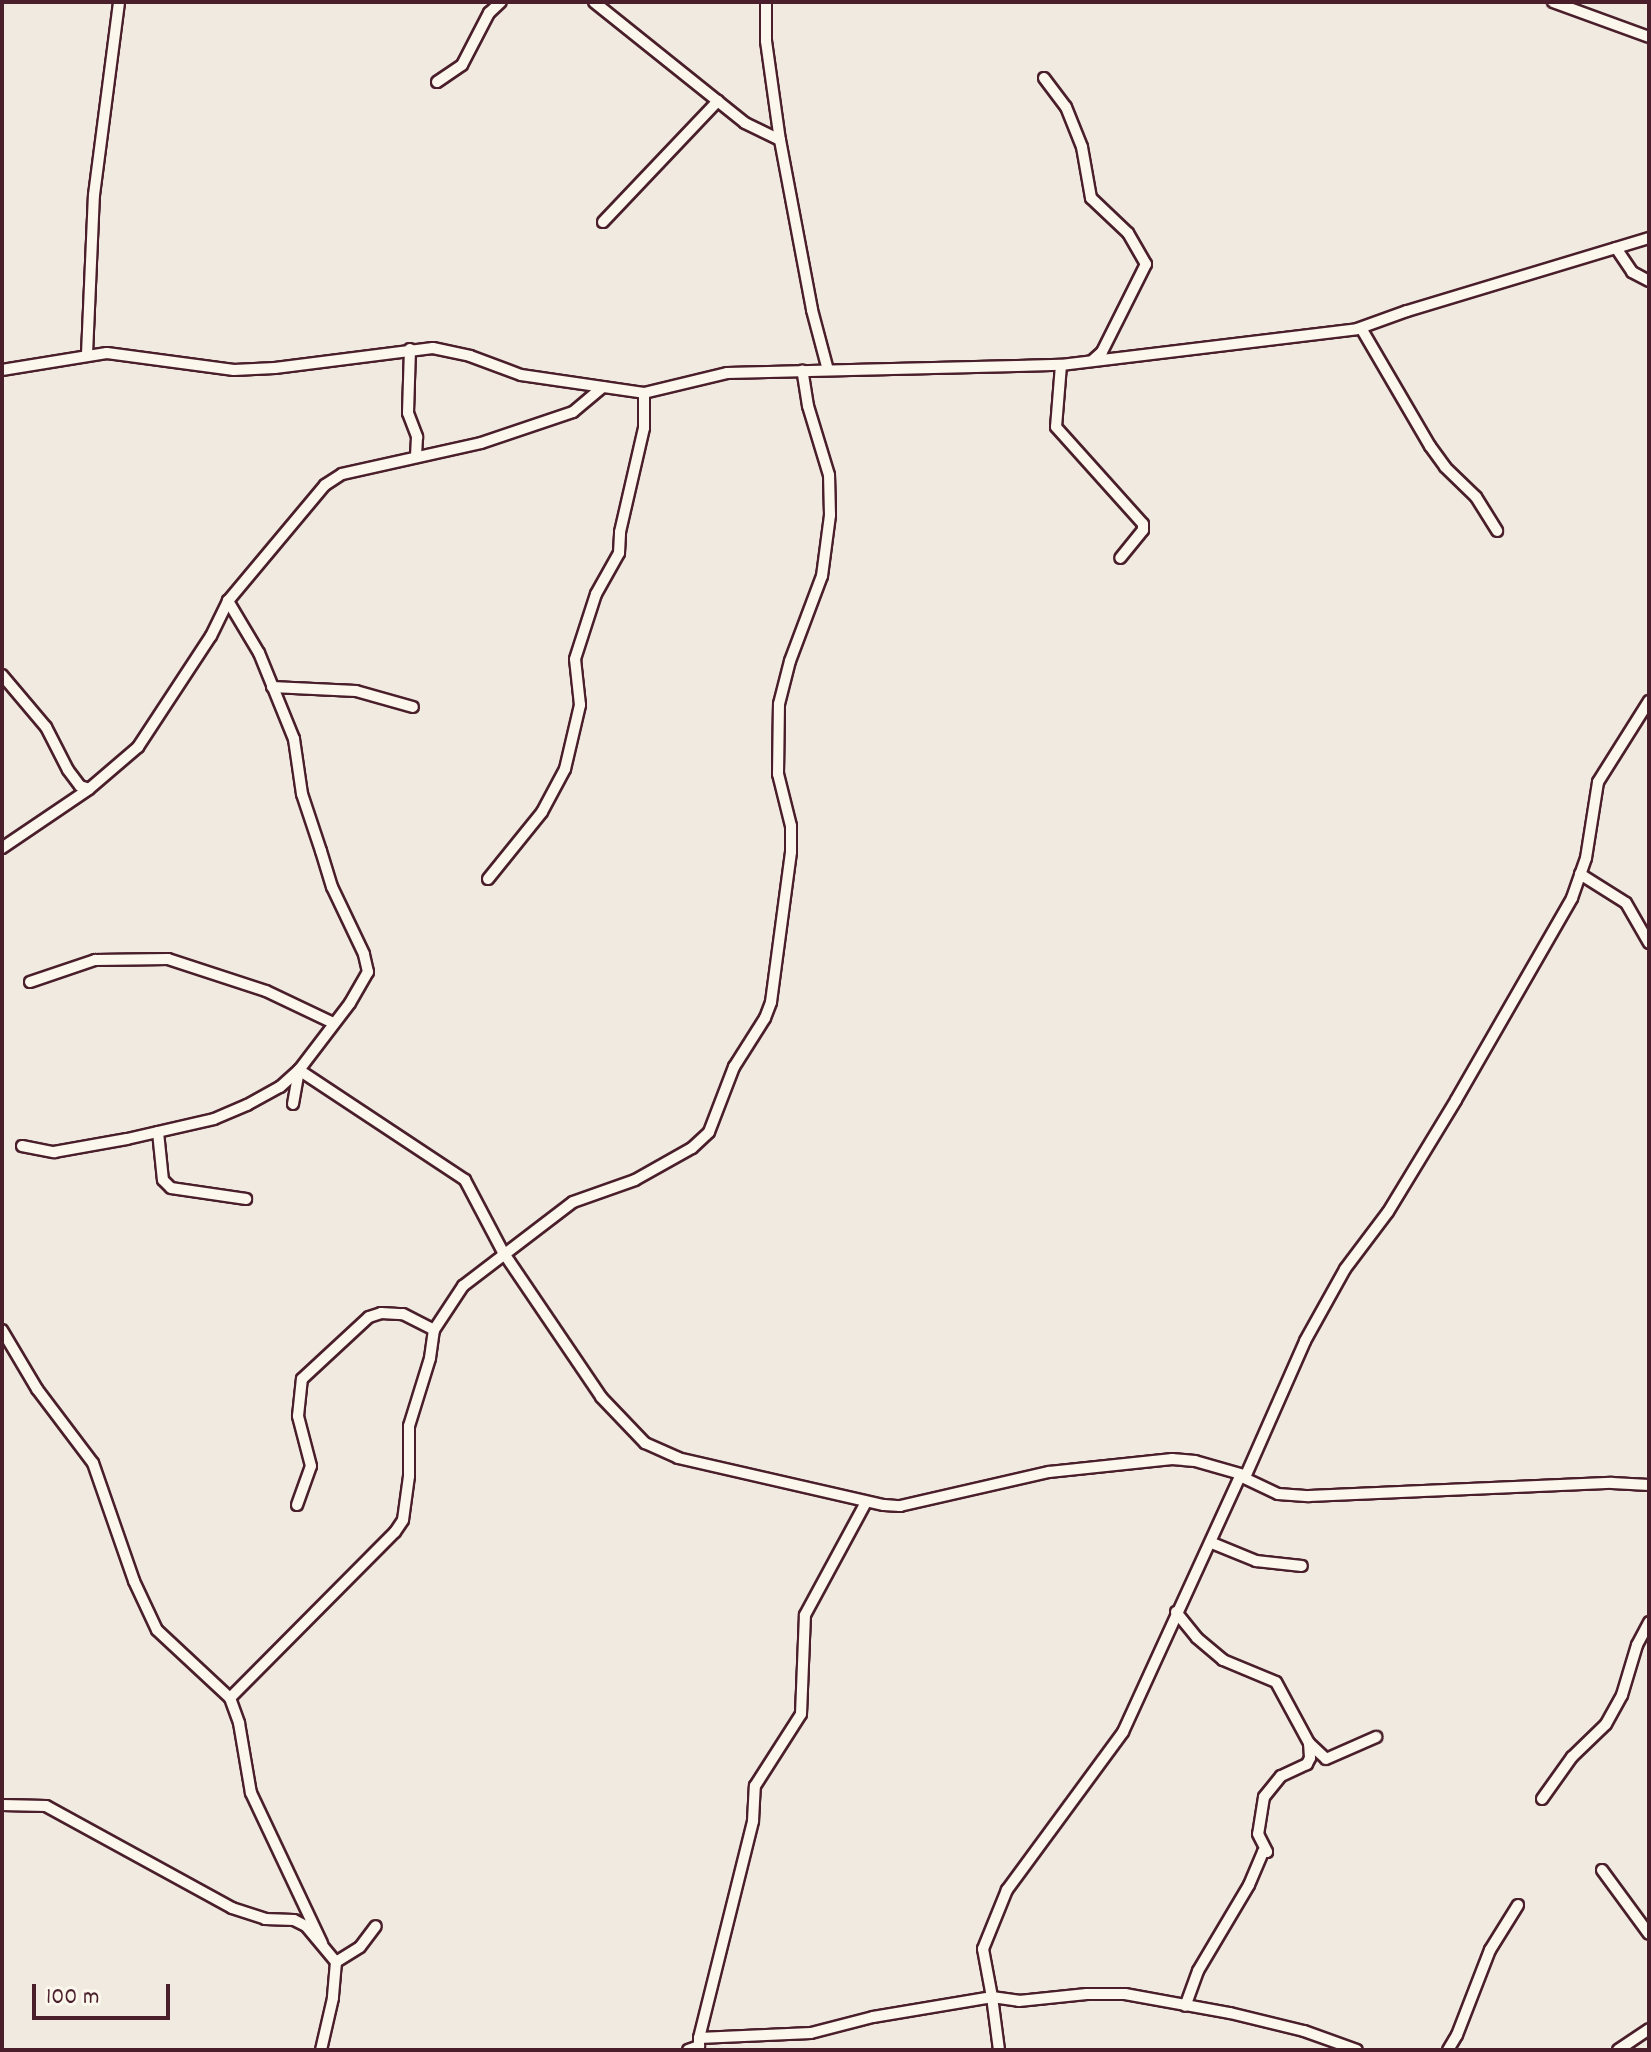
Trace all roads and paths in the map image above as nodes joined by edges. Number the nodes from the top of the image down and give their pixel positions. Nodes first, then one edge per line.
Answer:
1 (119, 2) edge
2 (501, 2) edge
3 (594, 2) edge
4 (766, 2) edge
5 (1553, 2) edge
6 (1649, 37) edge
7 (1044, 78) dead end
8 (437, 82) dead end
9 (718, 101) junction
10 (780, 140) junction
11 (603, 222) dead end
12 (1649, 238) edge
13 (1616, 248) junction
14 (1649, 281) edge
15 (1361, 328) junction
16 (410, 349) junction
17 (87, 354) junction
18 (1093, 360) junction
19 (1061, 365) junction
20 (2, 370) edge
21 (802, 370) junction
22 (828, 370) junction
23 (603, 387) junction
24 (644, 393) junction
25 (416, 456) junction
26 (1497, 531) dead end
27 (1120, 558) dead end
28 (228, 601) junction
29 (2, 675) edge
30 (272, 687) junction
31 (1649, 701) edge
32 (413, 707) dead end
33 (89, 789) junction
34 (2, 848) edge
35 (1580, 874) junction
36 (488, 879) dead end
37 (1649, 943) edge
38 (30, 982) dead end
39 (333, 1023) junction
40 (299, 1070) junction
41 (293, 1104) dead end
42 (158, 1132) junction
43 (22, 1146) dead end
44 (246, 1199) dead end
45 (503, 1252) junction
46 (2, 1330) edge
47 (434, 1330) junction
48 (1243, 1476) junction
49 (1649, 1485) edge
50 (865, 1504) junction
51 (297, 1505) dead end
52 (1212, 1543) junction
53 (1302, 1566) dead end
54 (1176, 1612) junction
55 (1649, 1622) edge
56 (230, 1698) junction
57 (1376, 1737) dead end
58 (1309, 1743) junction
59 (1542, 1799) dead end
60 (2, 1805) edge
61 (1602, 1870) dead end
62 (1518, 1905) dead end
63 (376, 1926) dead end
64 (1649, 1934) edge
65 (322, 1943) junction
66 (336, 1962) junction
67 (992, 1997) junction
68 (1185, 2006) junction
69 (1649, 2029) edge
70 (699, 2038) junction
71 (321, 2050) edge
72 (688, 2050) edge
73 (999, 2050) edge
74 (1357, 2050) edge
75 (1448, 2050) edge
76 (1618, 2050) edge

1 - 17 street
2 - 8 street
3 - 9 street
4 - 10 street
5 - 6 street
7 - 18 street
9 - 10 street
9 - 11 street
10 - 22 street
12 - 13 street
13 - 14 street
13 - 15 street
15 - 18 street
15 - 26 street
16 - 17 street
16 - 23 street
16 - 25 street
17 - 20 street
18 - 19 street
19 - 22 street
19 - 27 street
21 - 22 street
21 - 24 street
21 - 45 street
23 - 24 street
23 - 25 street
24 - 36 street
25 - 28 street
28 - 30 street
28 - 33 street
29 - 33 street
30 - 32 street
30 - 39 street
31 - 35 street
33 - 34 street
35 - 37 street
35 - 48 street
38 - 39 street
39 - 40 street
40 - 41 street
40 - 42 street
40 - 45 street
42 - 43 street
42 - 44 street
45 - 47 street
45 - 50 street
46 - 56 street
47 - 51 street
47 - 56 street
48 - 49 street
48 - 50 street
48 - 52 street
50 - 70 street
52 - 53 street
52 - 54 street
54 - 58 street
54 - 67 street
55 - 59 street
56 - 65 street
57 - 58 street
58 - 68 street
60 - 65 street
61 - 64 street
62 - 75 street
63 - 66 street
65 - 66 street
66 - 71 street
67 - 68 street
67 - 70 street
67 - 73 street
68 - 74 street
69 - 76 street
70 - 72 street

